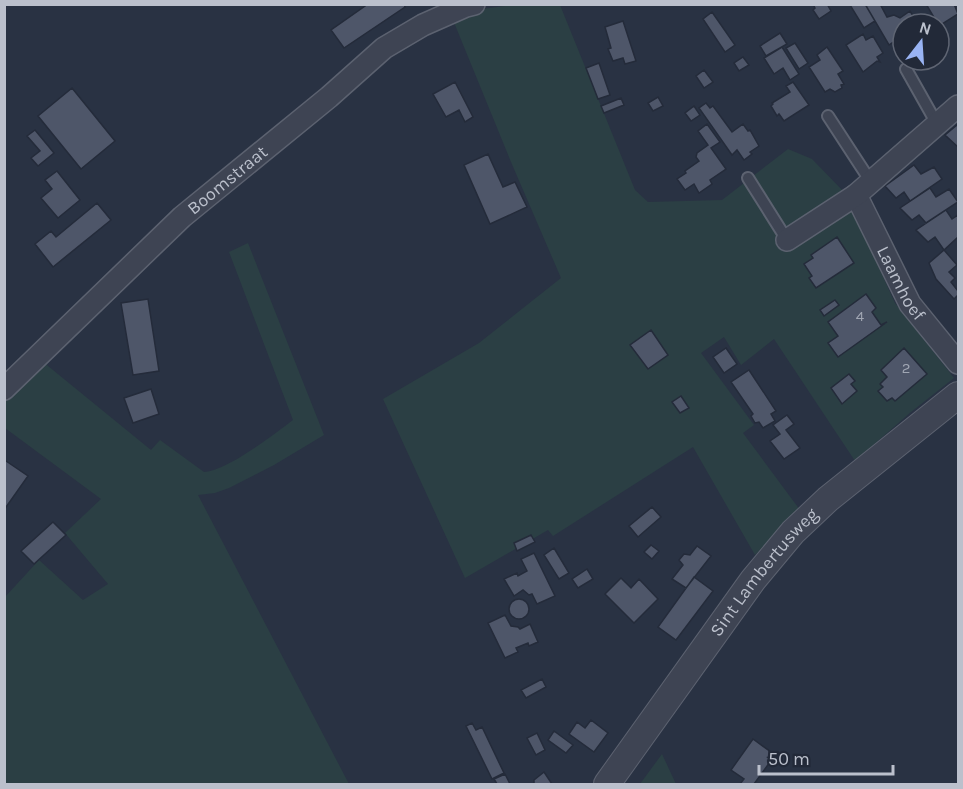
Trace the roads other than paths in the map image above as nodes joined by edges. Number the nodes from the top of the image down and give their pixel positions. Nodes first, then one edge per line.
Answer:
1 (474, 4) edge
2 (908, 72) edge
3 (958, 106) edge
4 (828, 116) dead end
5 (937, 124) junction
6 (748, 178) dead end
7 (864, 188) junction
8 (787, 240) joint
9 (958, 363) edge
10 (4, 389) edge
11 (958, 395) edge
12 (607, 784) edge

1 - 10 street, Boomstraat
2 - 5 lane
3 - 5 street
4 - 7 lane
5 - 7 street
6 - 8 lane
7 - 8 street
7 - 9 street, Laamhoef
11 - 12 street, Sint Lambertusweg

